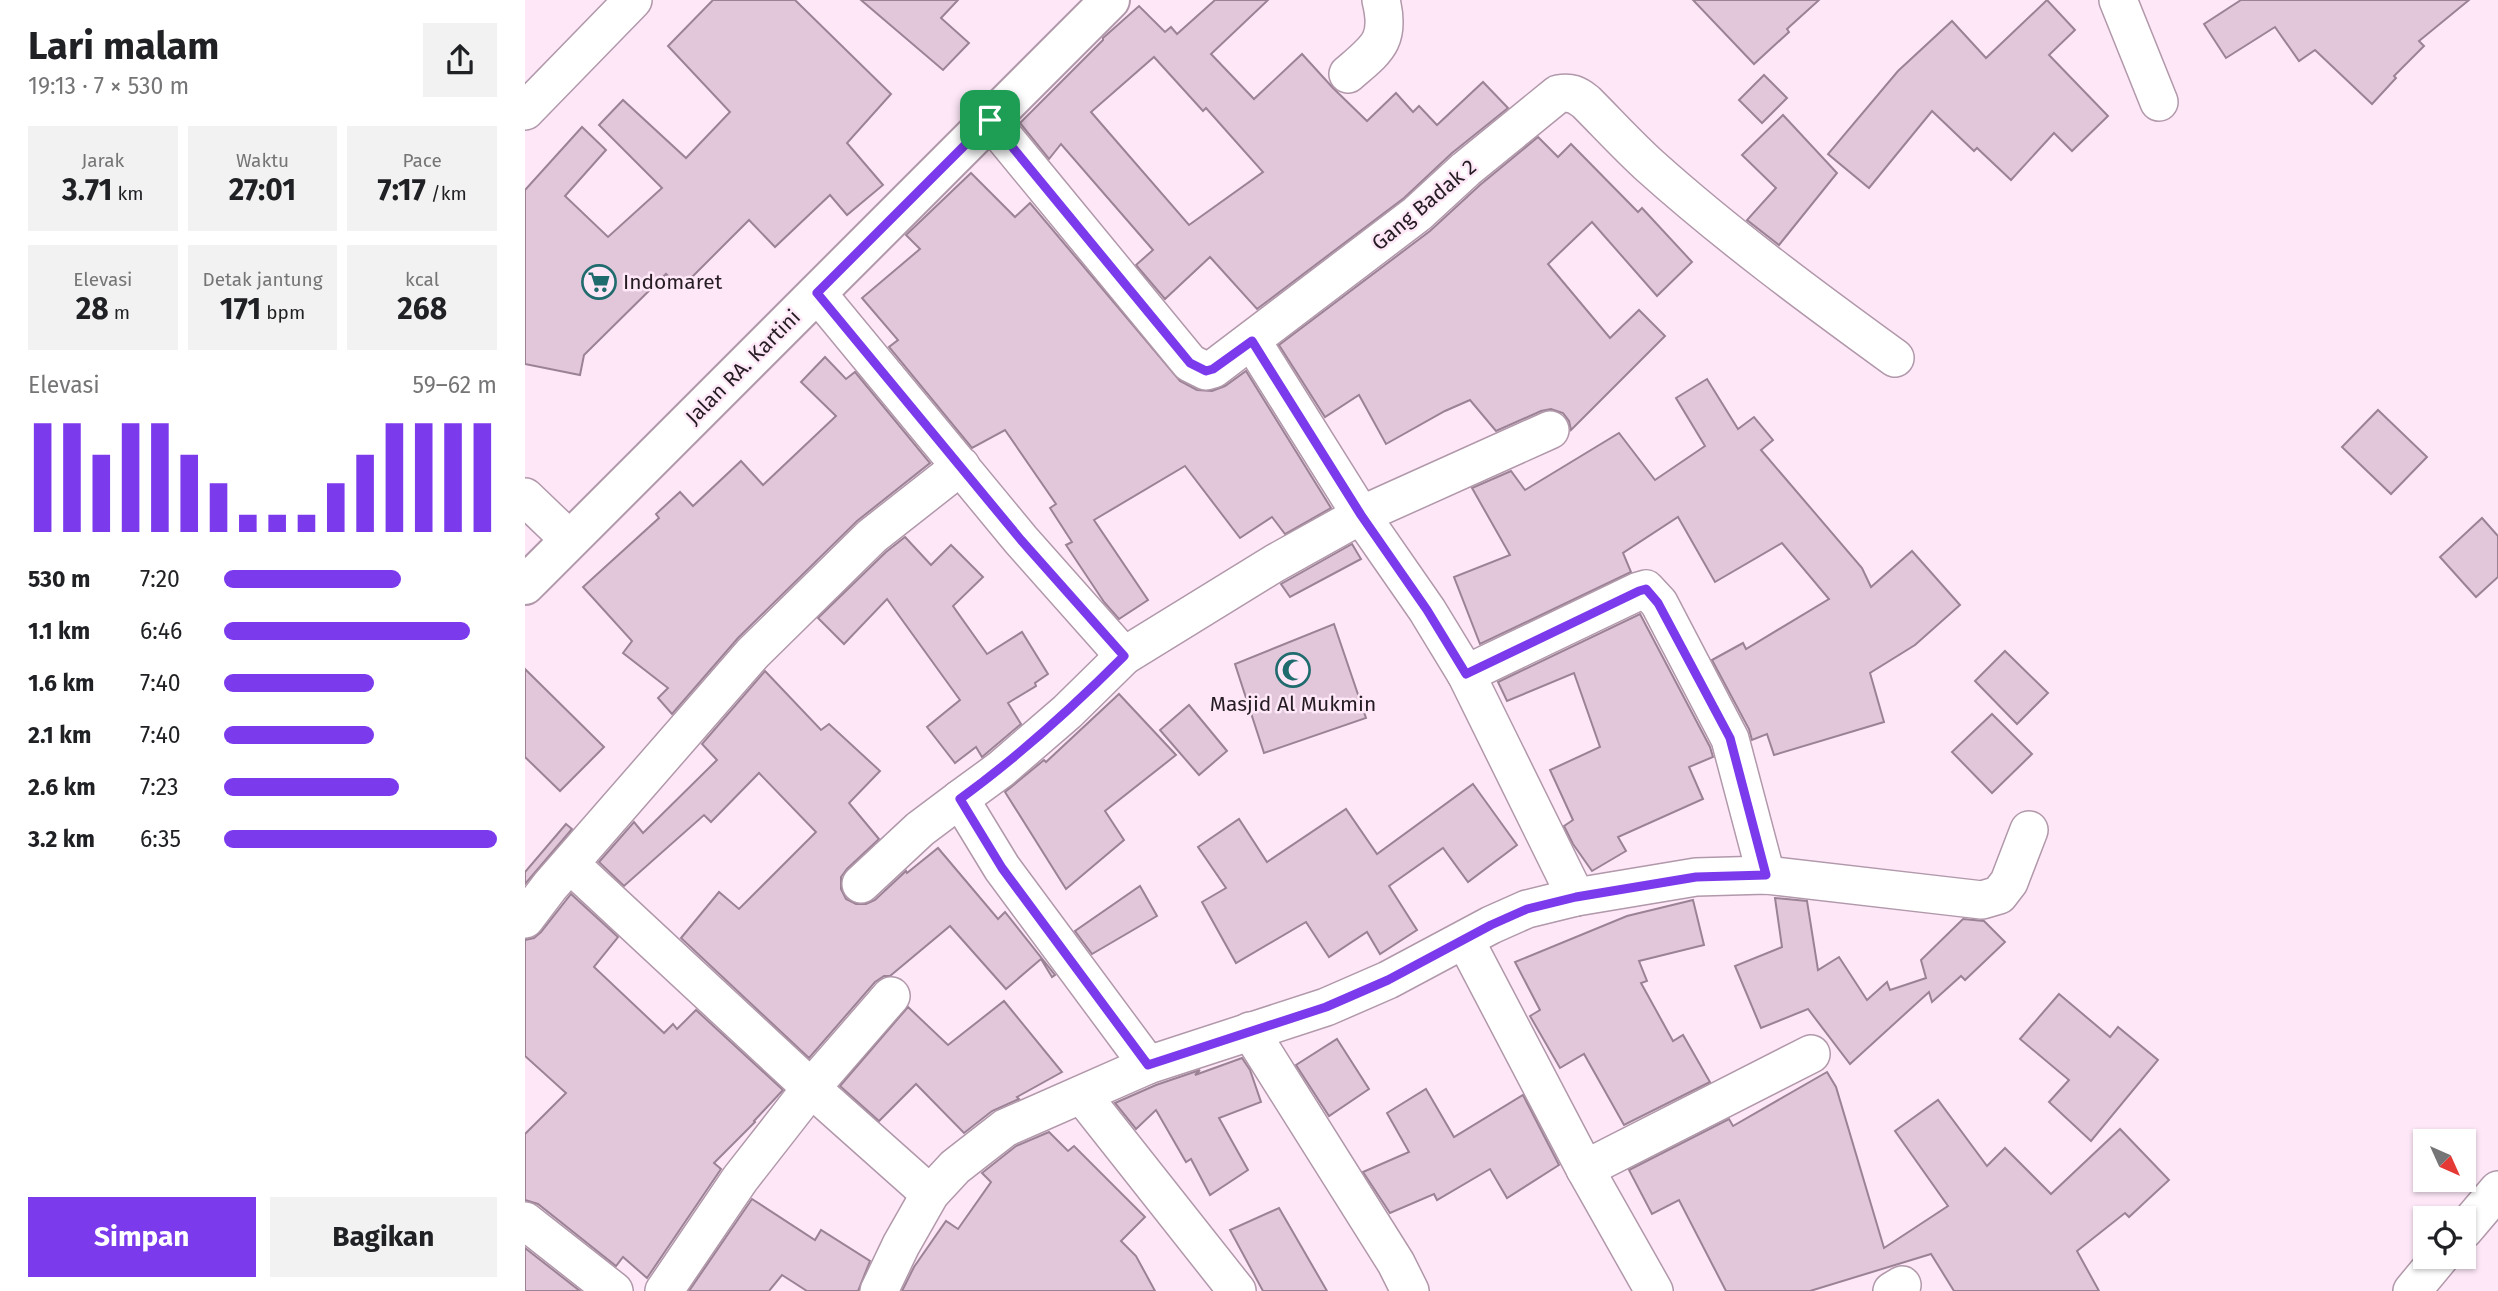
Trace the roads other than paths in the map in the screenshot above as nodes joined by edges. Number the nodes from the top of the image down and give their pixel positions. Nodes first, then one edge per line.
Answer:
1 (633, 0) edge
2 (1110, 0) edge
3 (1381, 0) edge
4 (2118, 0) edge
5 (1348, 74) dead end
6 (2159, 102) dead end
7 (525, 111) edge
8 (990, 120) junction
9 (817, 293) junction
10 (1252, 341) junction
11 (1895, 358) dead end
12 (1549, 430) dead end
13 (961, 466) junction
14 (525, 497) edge
15 (1361, 515) junction
16 (570, 540) junction
17 (525, 585) edge
18 (1124, 656) junction
19 (1466, 674) junction
20 (960, 799) junction
21 (2029, 830) dead end
22 (570, 864) junction
23 (1766, 875) junction
24 (861, 884) dead end
25 (1576, 897) junction
26 (525, 919) edge
27 (1465, 940) junction
28 (891, 996) dead end
29 (1250, 1031) junction
30 (1811, 1054) dead end
31 (1148, 1065) junction
32 (811, 1088) junction
33 (1082, 1095) junction
34 (1585, 1169) junction
35 (2498, 1190) edge
36 (930, 1194) junction
37 (2476, 1216) edge
38 (525, 1221) edge
39 (2430, 1269) edge
40 (614, 1291) edge
41 (664, 1291) edge
42 (879, 1291) edge
43 (1237, 1291) edge
44 (1410, 1291) edge
45 (1654, 1291) edge
46 (2411, 1291) edge

1 - 7 street
2 - 8 street, Jalan RA. Kartini
3 - 5 street
4 - 6 street
8 - 9 street, Jalan RA. Kartini
8 - 10 street, Gang Badak 2
9 - 13 street
9 - 16 street, Jalan RA. Kartini
10 - 11 street, Gang Badak 2
10 - 15 street
12 - 15 street
13 - 18 street
13 - 22 street
14 - 16 street
15 - 18 street
15 - 19 street
16 - 17 street, Jalan RA. Kartini
18 - 20 street
19 - 23 street
19 - 25 street
20 - 24 street
20 - 31 street
21 - 23 street
22 - 26 street
22 - 32 street
23 - 25 street
25 - 27 street
27 - 29 street
27 - 34 street
28 - 32 street
29 - 31 street
29 - 44 street
30 - 34 street
31 - 33 street
32 - 36 street
32 - 41 street
33 - 36 street
33 - 43 street
34 - 45 street
35 - 37 street
36 - 42 street
38 - 40 street
39 - 46 street

